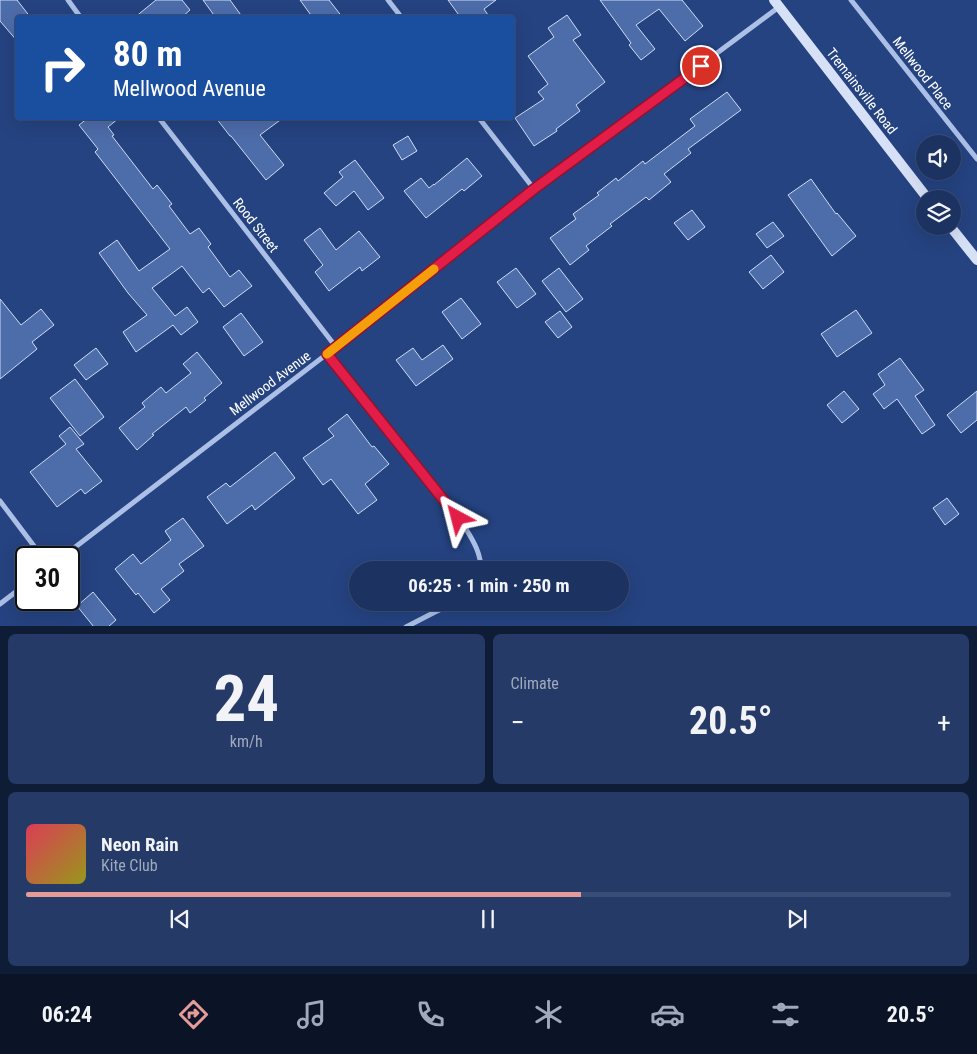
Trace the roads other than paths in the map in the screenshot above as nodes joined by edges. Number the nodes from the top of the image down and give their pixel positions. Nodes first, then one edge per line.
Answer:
1 (68, 0) edge
2 (388, 0) edge
3 (851, 0) edge
4 (777, 4) edge
5 (79, 15) edge
6 (400, 15) edge
7 (160, 120) edge
8 (481, 120) edge
9 (977, 159) edge
10 (534, 189) junction
11 (921, 190) edge
12 (957, 235) edge
13 (977, 260) edge
14 (336, 347) junction
15 (327, 354) junction
16 (0, 502) edge
17 (35, 546) edge
18 (77, 546) edge
19 (481, 561) edge
20 (15, 592) edge
21 (0, 604) edge
22 (437, 611) edge
23 (406, 626) edge

1 - 5 street
2 - 6 street
3 - 9 street, Mellwood Place
4 - 10 street, Mellwood Avenue
4 - 11 street, Tremainsville Road
7 - 14 street, Rood Street
8 - 10 street
10 - 14 street, Mellwood Avenue
12 - 13 street
14 - 15 street, Mellwood Avenue
15 - 18 street, Mellwood Avenue
15 - 19 street
16 - 17 street
20 - 21 street
22 - 23 street

